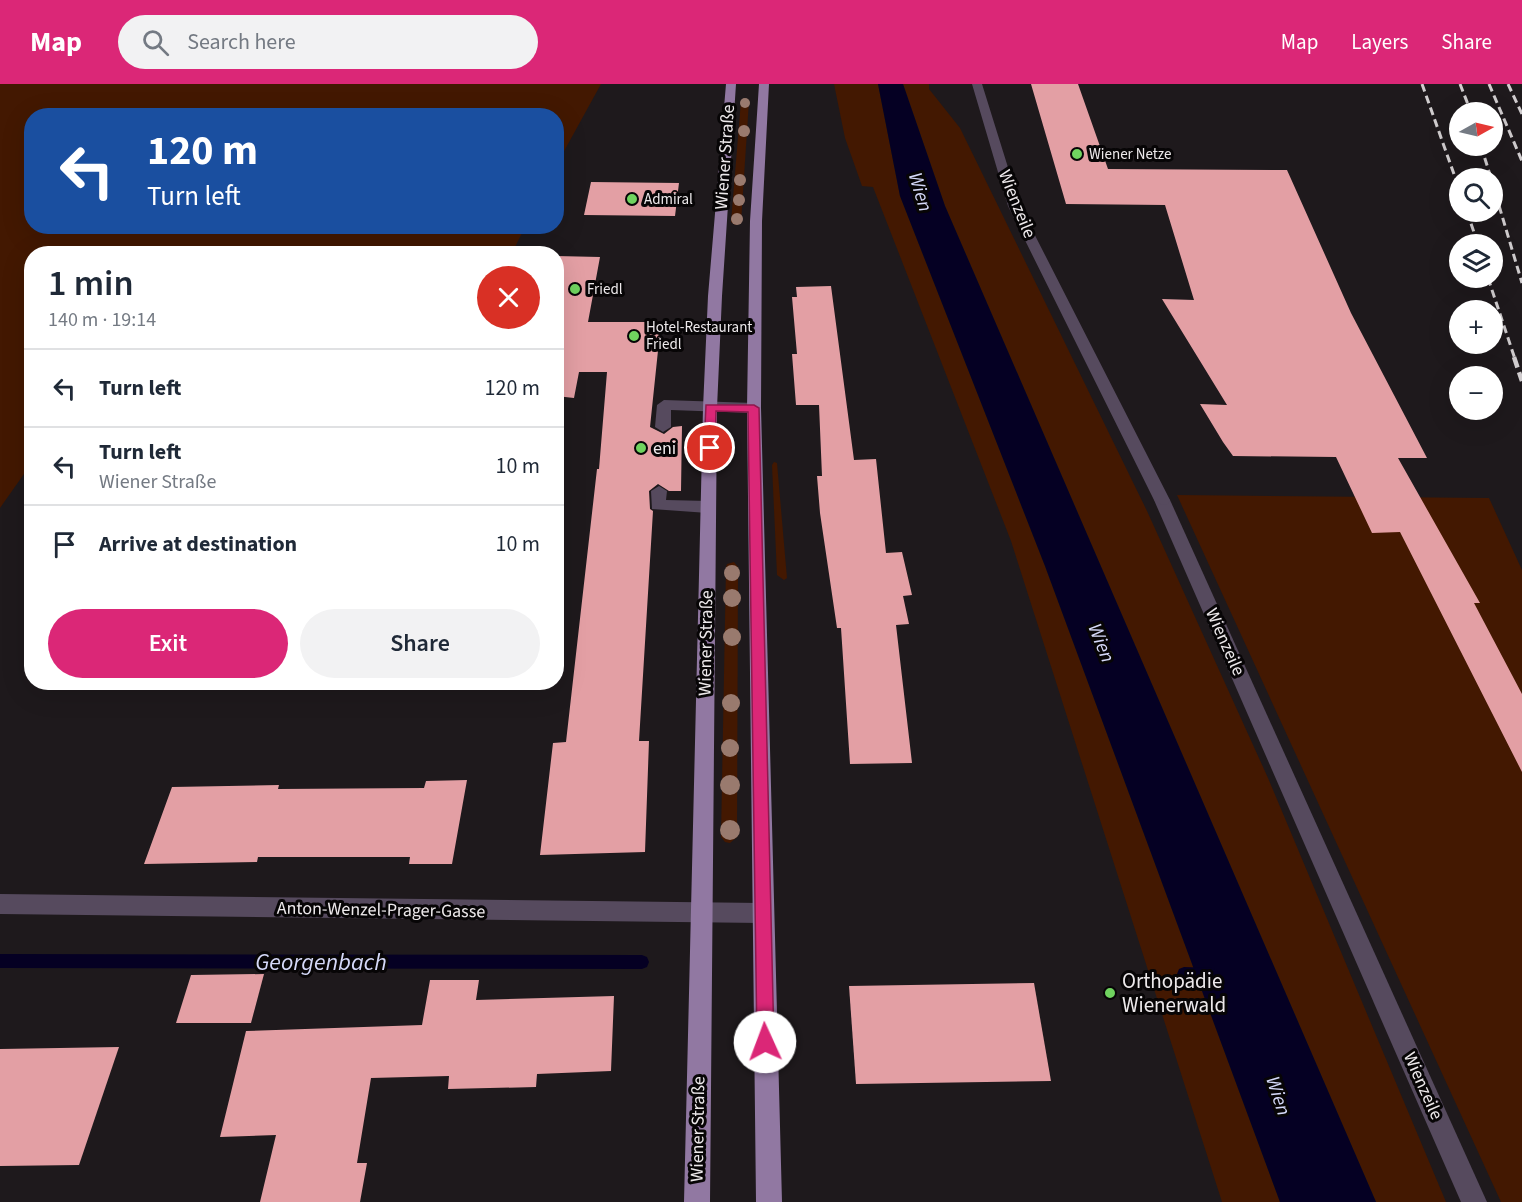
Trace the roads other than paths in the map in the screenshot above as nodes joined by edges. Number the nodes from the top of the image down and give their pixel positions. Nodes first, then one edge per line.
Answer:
1 (731, 84) edge
2 (764, 84) edge
3 (977, 84) edge
4 (710, 408) junction
5 (754, 408) junction
6 (663, 427) dead end
7 (659, 491) dead end
8 (708, 507) junction
9 (0, 904) edge
10 (702, 913) junction
11 (762, 914) junction
12 (697, 1202) edge
13 (769, 1202) edge
14 (1474, 1202) edge

1 - 4 main road, Wiener Straße
2 - 5 main road, Wiener Straße
3 - 14 street, Wienzeile
4 - 5 street
4 - 6 street
4 - 8 main road, Wiener Straße
5 - 11 main road, Wiener Straße
7 - 8 street
8 - 10 main road, Wiener Straße
9 - 10 street, Anton-Wenzel-Prager-Gasse
10 - 11 street, Anton-Wenzel-Prager-Gasse
10 - 12 main road, Wiener Straße
11 - 13 main road, Wiener Straße

